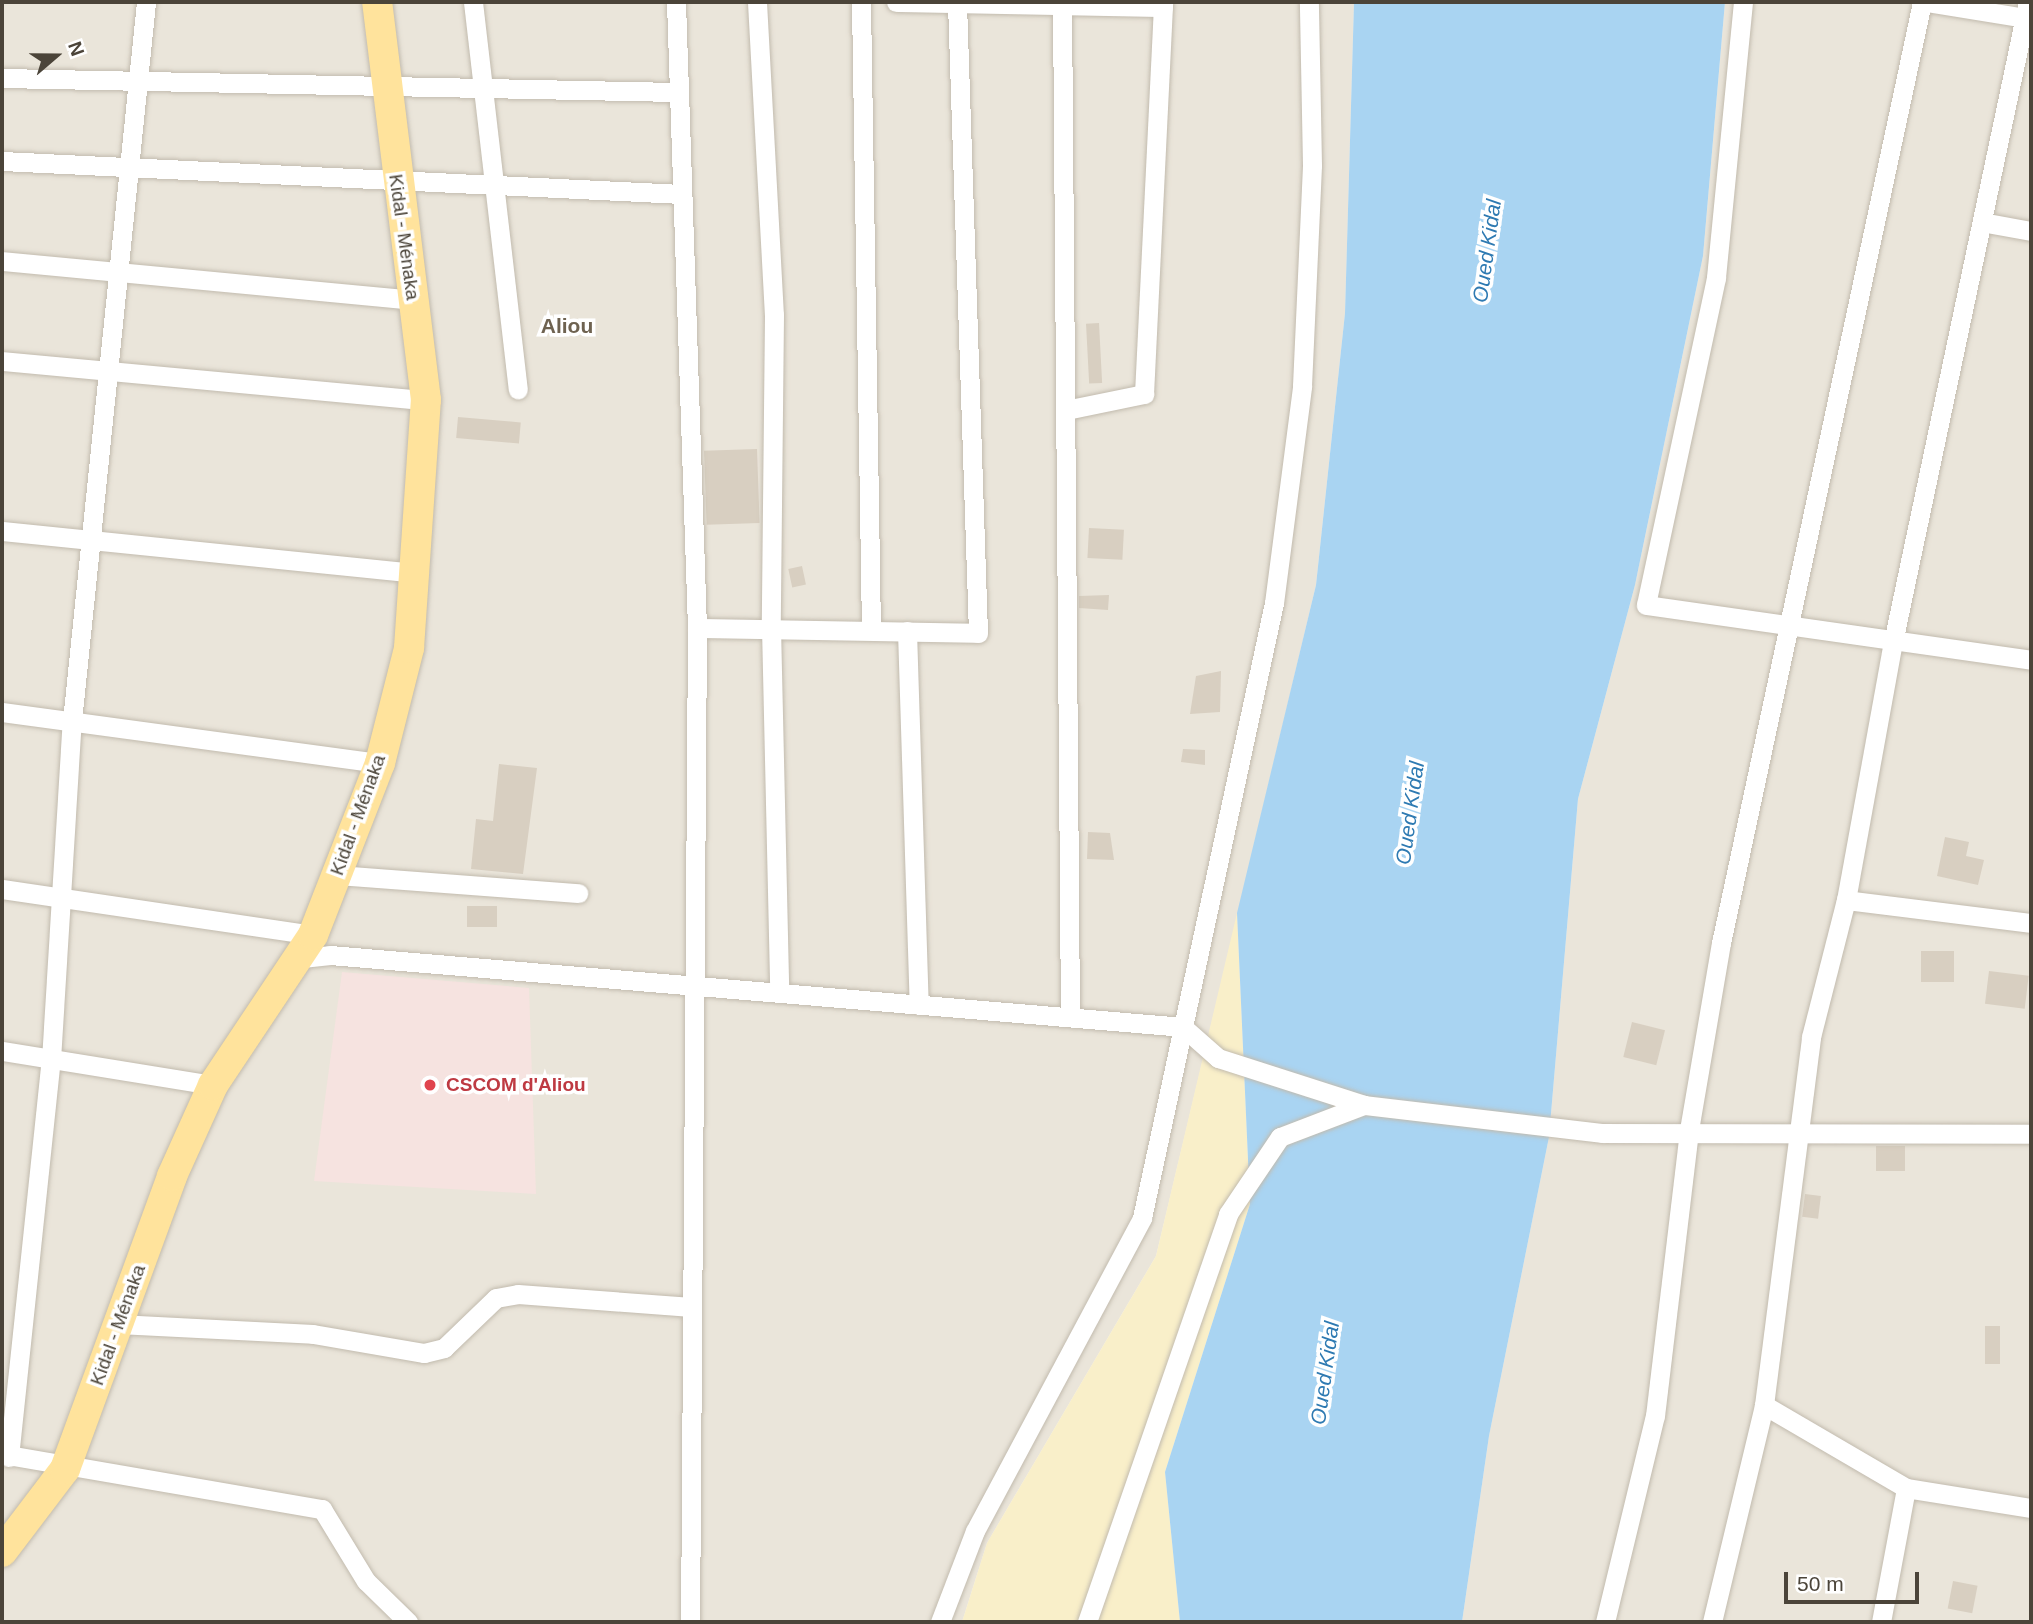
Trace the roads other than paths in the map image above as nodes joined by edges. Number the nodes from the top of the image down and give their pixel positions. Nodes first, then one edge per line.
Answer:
1 (146, 2) edge
2 (377, 2) edge
3 (473, 2) edge
4 (676, 2) edge
5 (757, 2) edge
6 (861, 2) edge
7 (896, 2) edge
8 (957, 2) edge
9 (1309, 2) edge
10 (1743, 2) edge
11 (1924, 2) edge
12 (1062, 3) edge
13 (1163, 4) edge
14 (2028, 13) edge
15 (2, 78) edge
16 (138, 80) junction
17 (385, 83) junction
18 (482, 85) junction
19 (677, 92) junction
20 (2, 161) edge
21 (129, 168) junction
22 (395, 182) junction
23 (493, 188) junction
24 (681, 194) junction
25 (1982, 222) junction
26 (2031, 231) edge
27 (2, 261) edge
28 (118, 272) junction
29 (413, 300) junction
30 (2, 361) edge
31 (108, 370) junction
32 (518, 389) dead end
33 (426, 400) junction
34 (1066, 410) junction
35 (2, 531) edge
36 (91, 540) junction
37 (415, 573) junction
38 (771, 627) junction
39 (697, 628) junction
40 (1788, 628) junction
41 (871, 630) junction
42 (907, 631) junction
43 (1893, 642) junction
44 (2031, 660) edge
45 (2, 712) edge
46 (72, 720) junction
47 (380, 763) junction
48 (337, 875) junction
49 (2, 889) edge
50 (578, 893) dead end
51 (63, 899) junction
52 (1846, 900) junction
53 (2031, 923) edge
54 (308, 946) junction
55 (695, 985) junction
56 (779, 993) junction
57 (919, 1005) junction
58 (1070, 1017) junction
59 (1183, 1027) junction
60 (2, 1051) edge
61 (51, 1060) junction
62 (213, 1085) junction
63 (1364, 1105) junction
64 (1801, 1129) junction
65 (1689, 1130) junction
66 (2031, 1134) edge
67 (692, 1307) junction
68 (118, 1324) junction
69 (1764, 1405) junction
70 (5, 1455) edge
71 (65, 1469) junction
72 (1906, 1488) junction
73 (2031, 1508) edge
74 (2, 1552) edge
75 (408, 1622) edge
76 (690, 1622) edge
77 (940, 1622) edge
78 (1087, 1622) edge
79 (1605, 1622) edge
80 (1712, 1622) edge
81 (1881, 1622) edge

1 - 16 street
2 - 17 main road, Kidal - Ménaka
3 - 18 street
4 - 19 street
5 - 38 street
6 - 41 street
7 - 8 street
8 - 12 street
8 - 42 street
9 - 59 street
10 - 40 street
11 - 14 street
11 - 40 street
12 - 13 street
12 - 34 street
13 - 34 street
14 - 25 street
15 - 16 street
16 - 17 street
16 - 21 street
17 - 18 street
17 - 22 main road, Kidal - Ménaka
18 - 19 street
18 - 23 street
19 - 24 street
20 - 21 street
21 - 22 street
21 - 28 street
22 - 23 street
22 - 29 main road, Kidal - Ménaka
23 - 24 street
23 - 32 street
24 - 39 street
25 - 26 street
25 - 43 street
27 - 28 street
28 - 29 street
28 - 31 street
29 - 33 main road, Kidal - Ménaka
30 - 31 street
31 - 33 street
31 - 36 street
33 - 37 main road, Kidal - Ménaka
34 - 58 street
35 - 36 street
36 - 37 street
36 - 46 street
37 - 47 main road, Kidal - Ménaka
38 - 39 street
38 - 41 street
38 - 56 street
39 - 55 street
40 - 43 street
40 - 65 street
41 - 42 street
42 - 57 street
43 - 44 street
43 - 52 street
45 - 46 street
46 - 47 street
46 - 51 street
47 - 48 main road, Kidal - Ménaka
48 - 50 street
48 - 54 main road, Kidal - Ménaka
49 - 51 street
51 - 54 street
51 - 61 street
52 - 53 street
52 - 64 street
54 - 55 street
54 - 62 main road, Kidal - Ménaka
55 - 56 street
55 - 67 street
56 - 57 street
57 - 58 street
58 - 59 street
59 - 63 street
59 - 77 street
60 - 61 street
61 - 62 street
61 - 70 street
62 - 68 main road, Kidal - Ménaka
63 - 65 street
63 - 78 street
64 - 65 street
64 - 66 street
64 - 69 street
65 - 79 street
67 - 68 street
67 - 76 street
68 - 71 main road, Kidal - Ménaka
69 - 72 street
69 - 80 street
70 - 71 street
71 - 74 main road, Kidal - Ménaka
71 - 75 street
72 - 73 street
72 - 81 street

